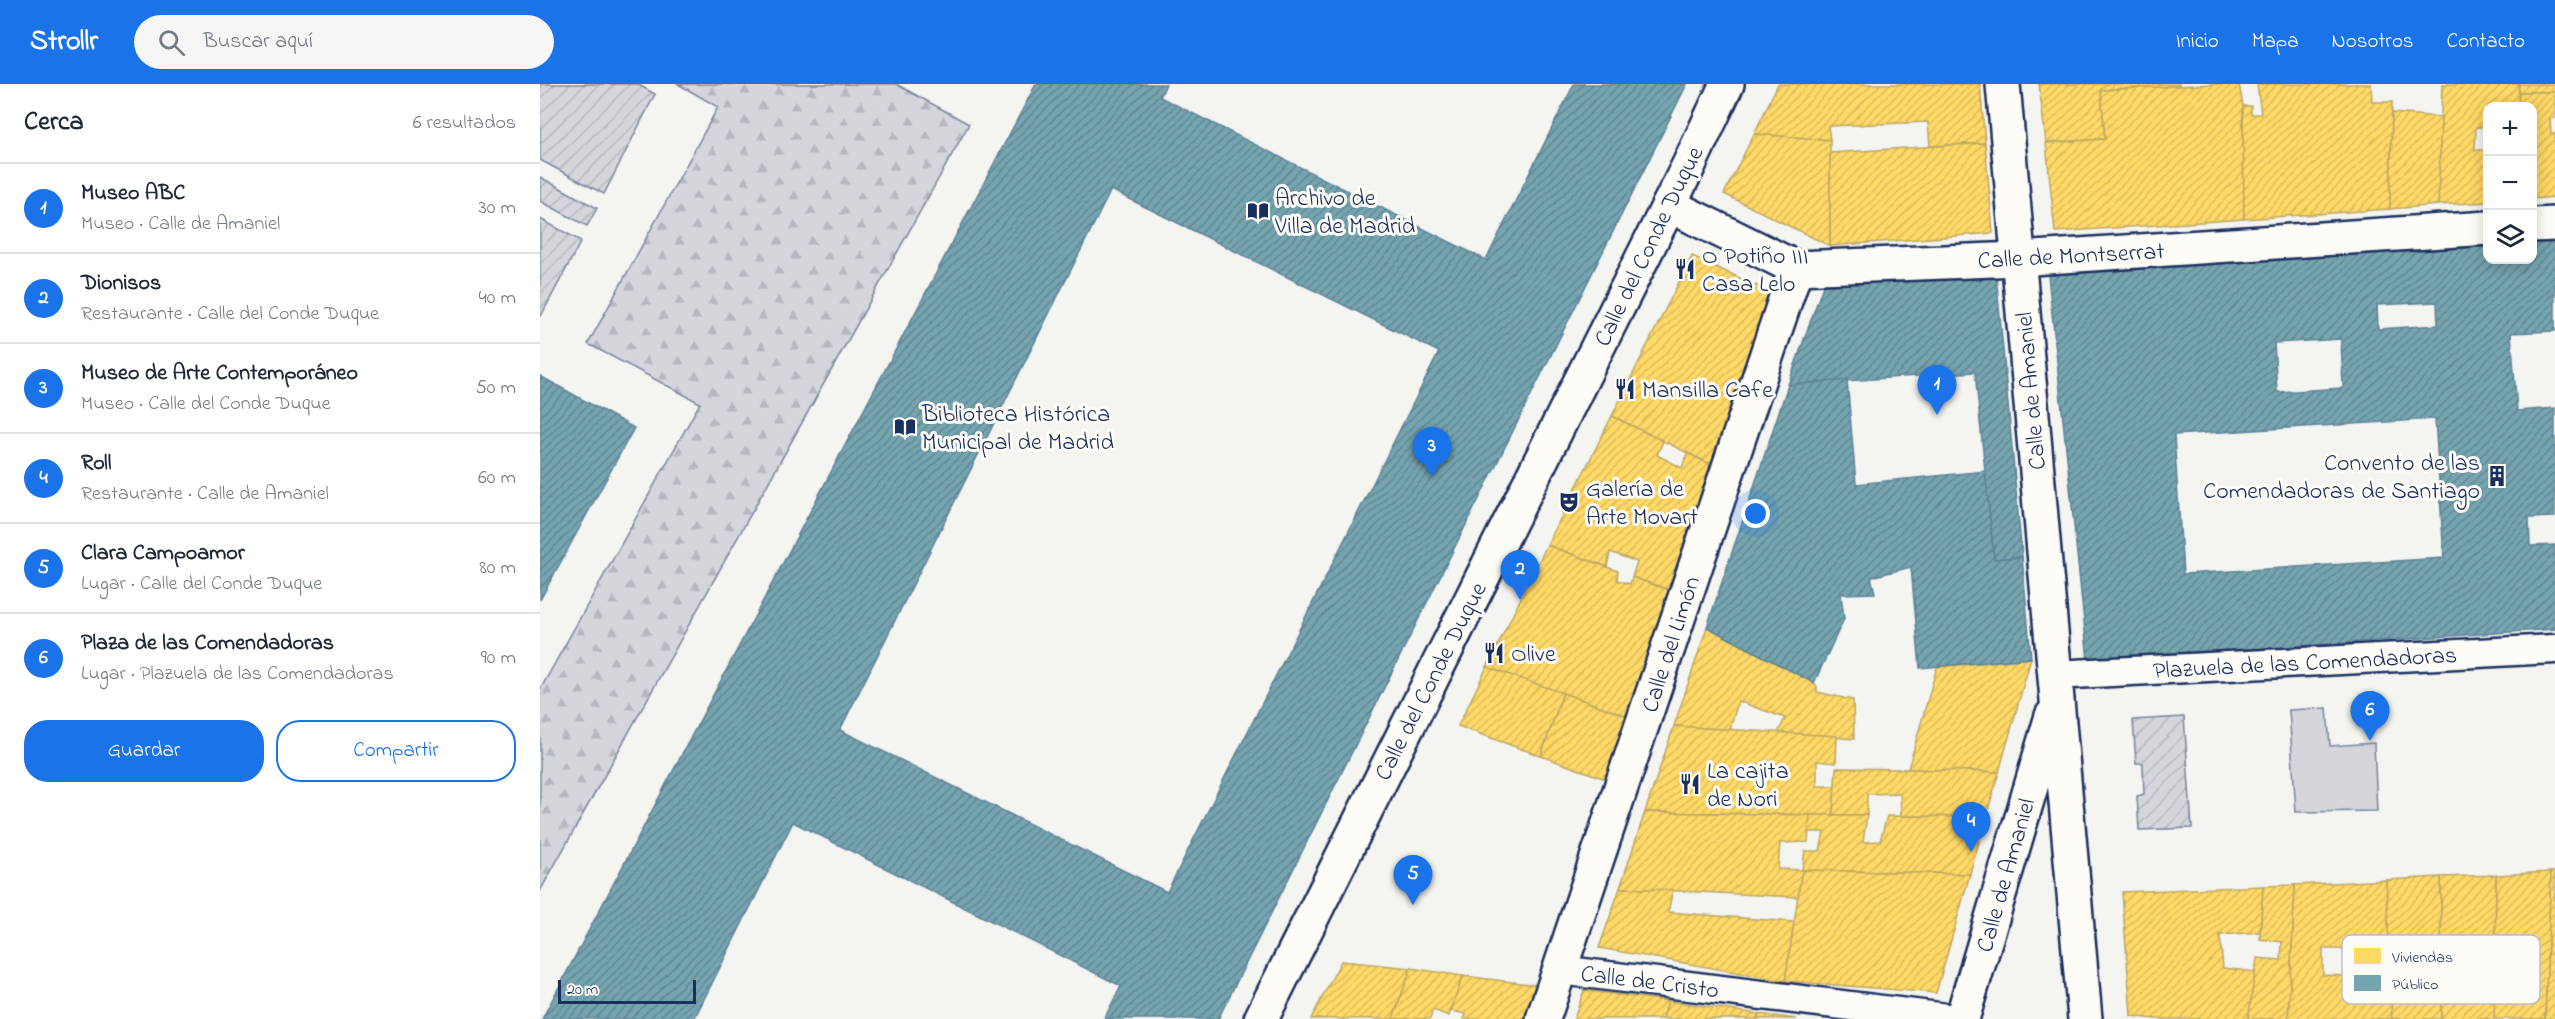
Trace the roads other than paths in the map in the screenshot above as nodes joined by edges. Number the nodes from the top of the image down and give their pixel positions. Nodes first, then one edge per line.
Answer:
1 (1727, 84) edge
2 (2002, 84) edge
3 (1669, 205) junction
4 (2555, 224) edge
5 (2537, 225) edge
6 (2483, 228) edge
7 (2018, 259) junction
8 (1796, 268) junction
9 (2555, 649) edge
10 (2056, 686) junction
11 (1560, 970) junction
12 (1260, 1019) edge
13 (1543, 1019) edge
14 (1955, 1019) edge
15 (1962, 1019) edge
16 (2085, 1019) edge

1 - 3 street, Calle del Conde Duque
2 - 7 street, Calle de Amaniel
3 - 8 street, Calle de Montserrat
3 - 12 street, Calle del Conde Duque
4 - 5 street
6 - 7 street, Calle de Montserrat
7 - 8 street, Calle de Montserrat
7 - 10 street, Calle de Amaniel
8 - 11 street, Calle del Limón
9 - 10 street, Plazuela de las Comendadoras
10 - 15 street, Calle de Amaniel
10 - 16 street, Calle de Amaniel
11 - 13 street, Calle del Limón
11 - 14 street, Calle de Cristo

